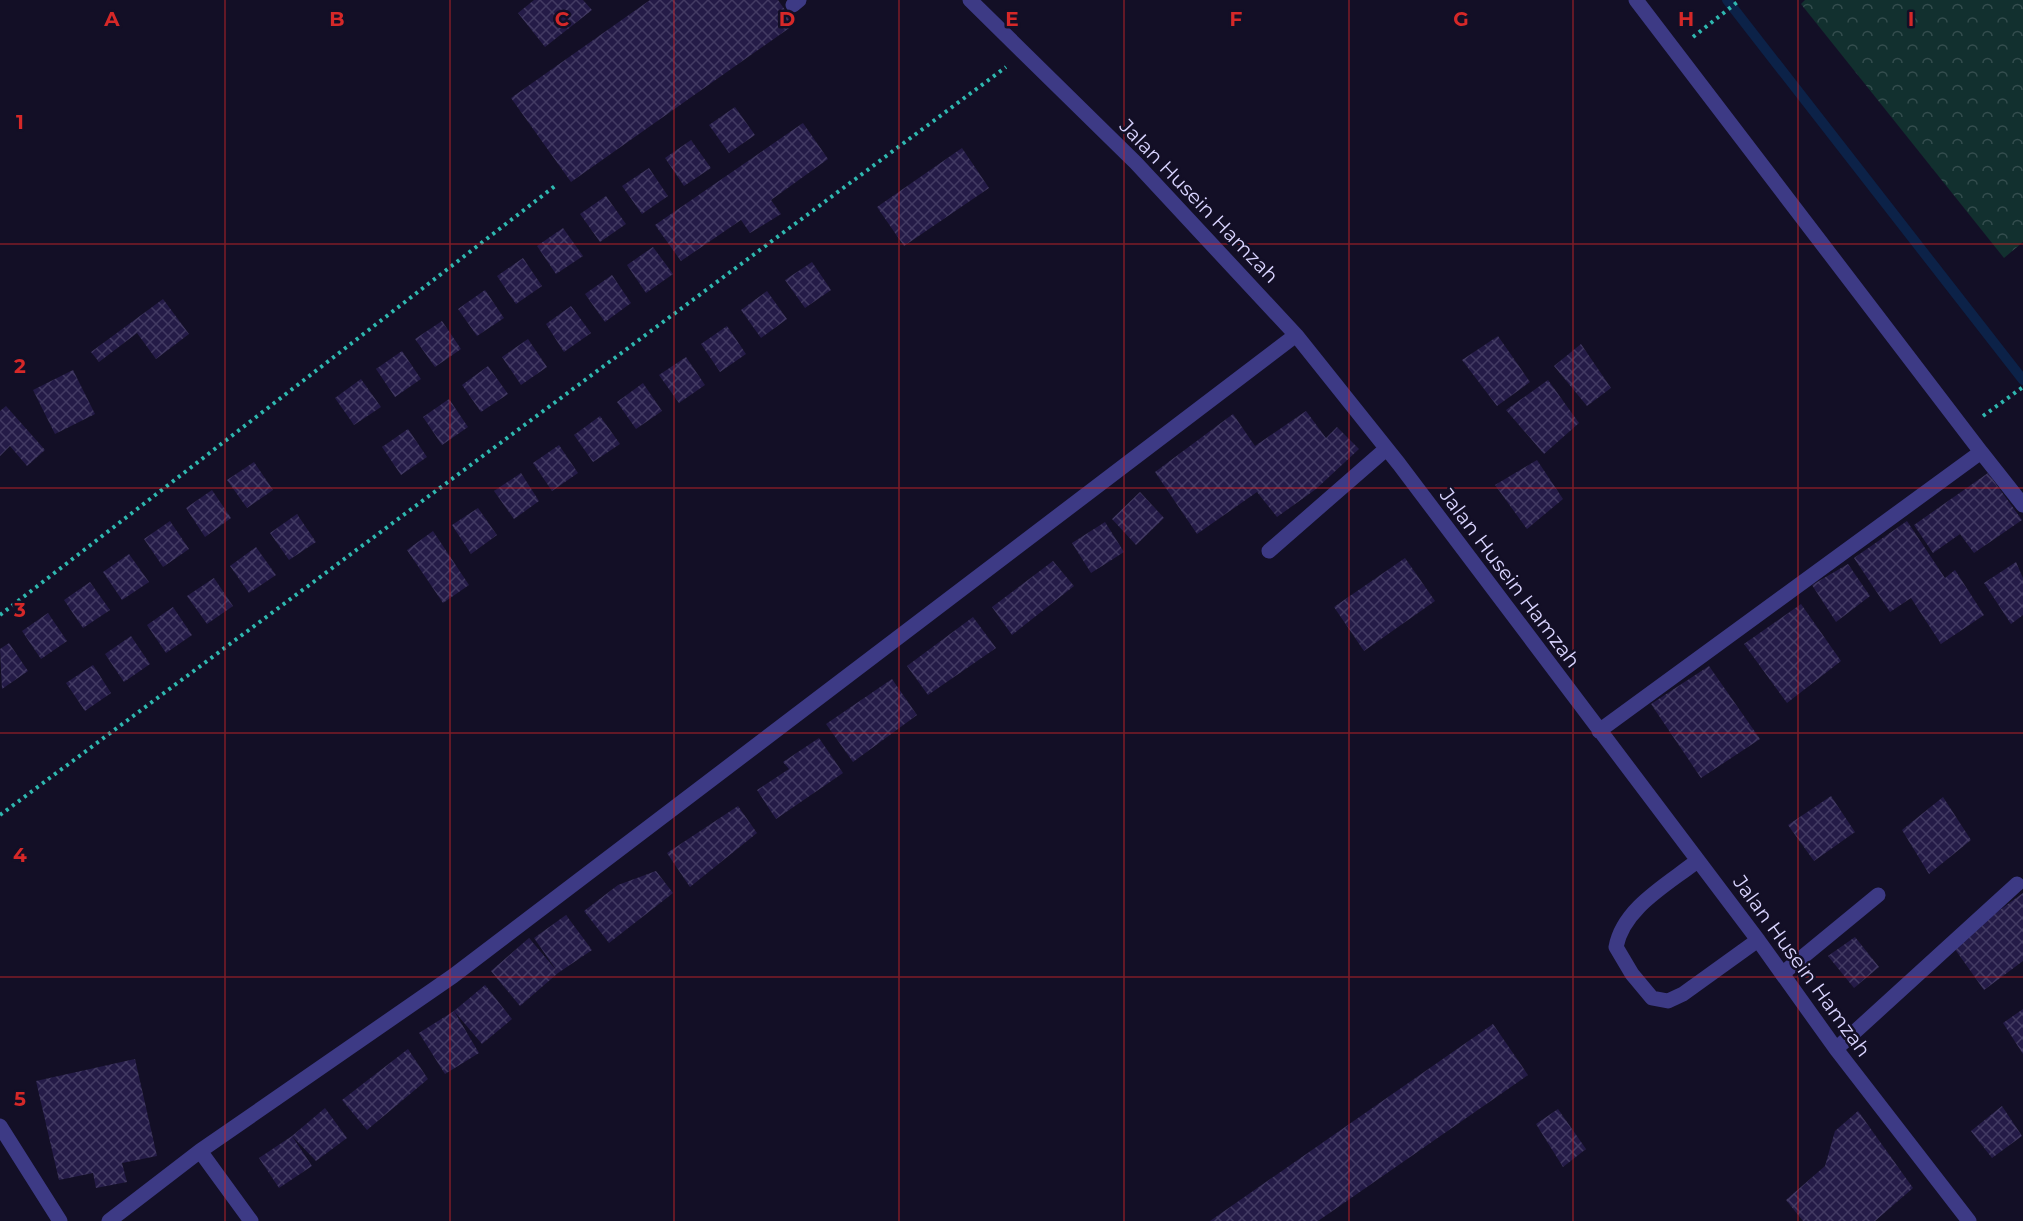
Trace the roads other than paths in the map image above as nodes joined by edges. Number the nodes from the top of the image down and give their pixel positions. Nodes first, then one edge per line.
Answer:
1 (970, 0) edge
2 (1636, 0) edge
3 (1296, 334) junction
4 (1386, 449) junction
5 (1982, 452) junction
6 (2023, 505) edge
7 (1269, 551) dead end
8 (1599, 731) junction
9 (1697, 861) junction
10 (2017, 884) dead end
11 (1878, 895) dead end
12 (1758, 940) junction
13 (1782, 974) junction
14 (1836, 1049) junction
15 (0, 1126) edge
16 (200, 1151) junction
17 (60, 1221) edge
18 (109, 1221) edge
19 (251, 1221) edge
20 (1969, 1221) edge

1 - 3 street, Jalan Husein Hamzah
2 - 5 street
3 - 4 street, Jalan Husein Hamzah
3 - 16 street
4 - 7 street
4 - 8 street, Jalan Husein Hamzah
5 - 6 street
5 - 8 street
8 - 9 street, Jalan Husein Hamzah
9 - 12 street, Jalan Husein Hamzah
9 - 12 street
10 - 14 street
11 - 13 street
12 - 13 street, Jalan Husein Hamzah
13 - 14 street, Jalan Husein Hamzah
14 - 20 street, Jalan Husein Hamzah
15 - 17 street
16 - 18 street
16 - 19 street

